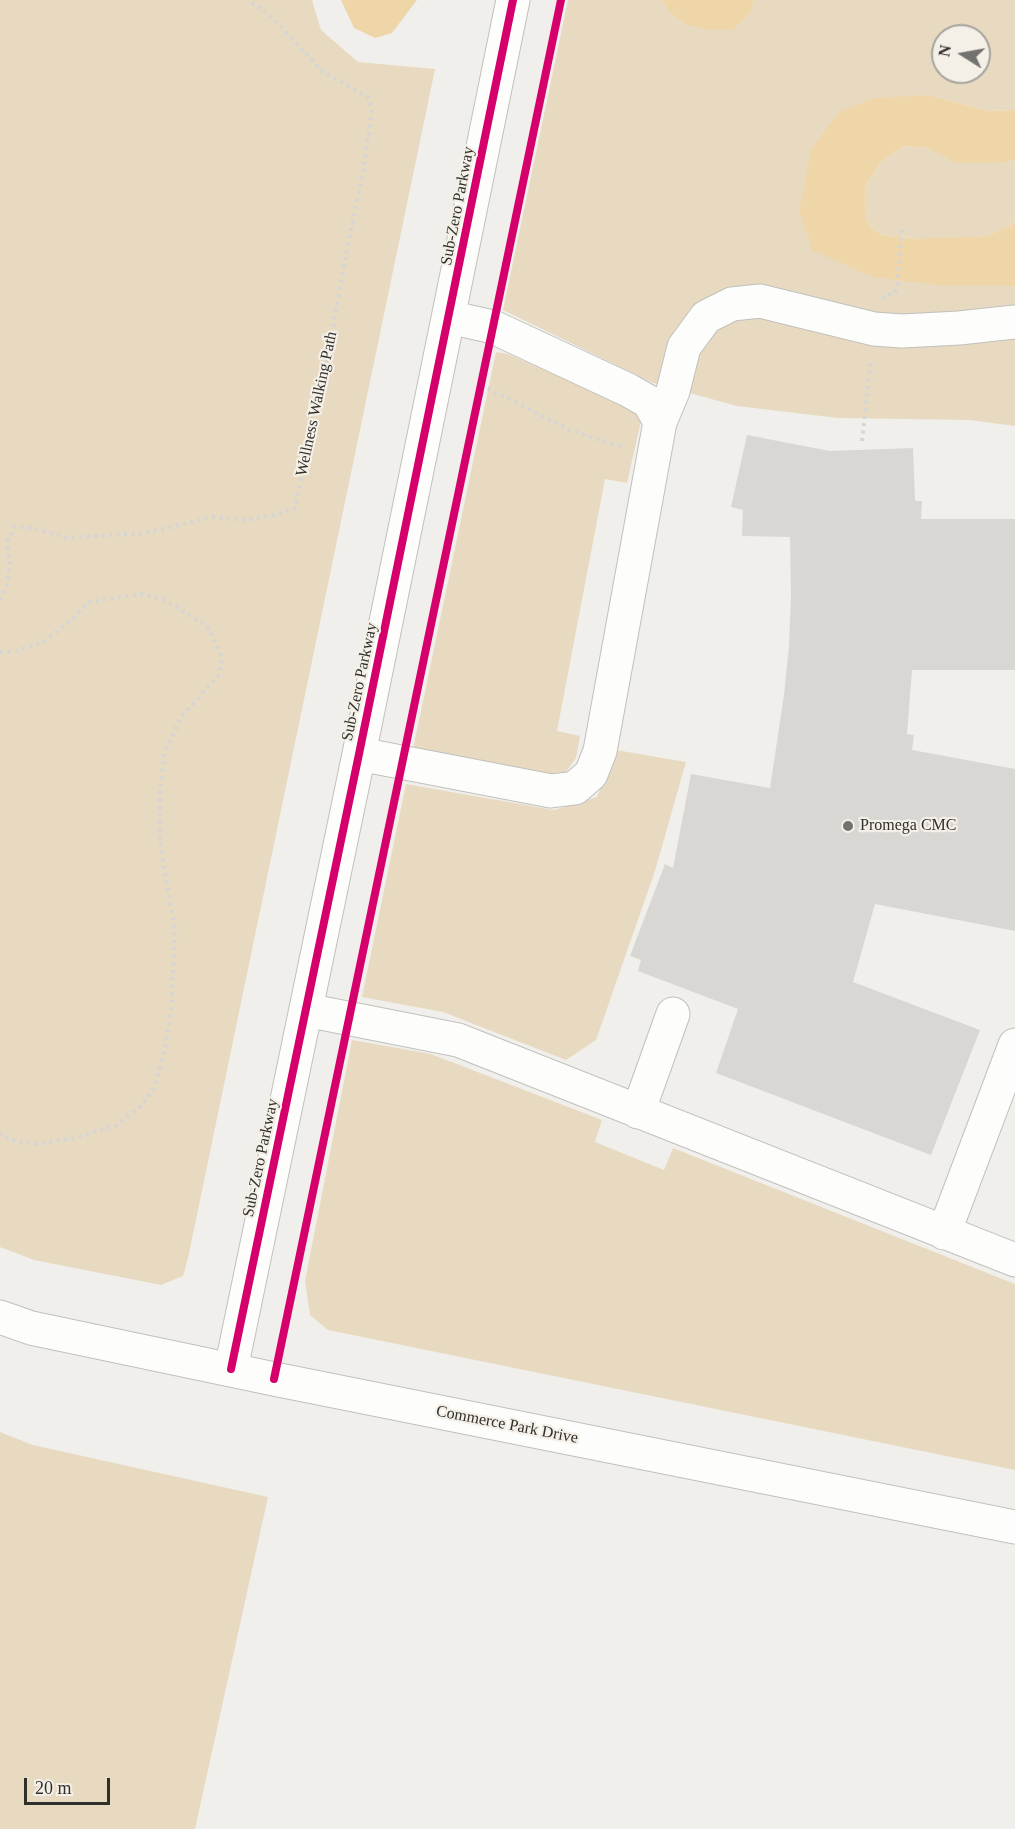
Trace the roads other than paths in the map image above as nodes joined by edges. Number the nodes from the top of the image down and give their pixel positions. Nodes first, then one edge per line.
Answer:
1 (513, 0) edge
2 (449, 317) junction
3 (1015, 322) edge
4 (660, 422) junction
5 (359, 754) junction
6 (306, 1010) junction
7 (673, 1014) dead end
8 (1015, 1045) edge
9 (638, 1112) junction
10 (944, 1233) junction
11 (1015, 1260) edge
12 (0, 1317) edge
13 (231, 1369) junction
14 (1015, 1527) edge

1 - 2 street, Sub-Zero Parkway
2 - 4 street
2 - 5 street, Sub-Zero Parkway
3 - 4 street
4 - 5 street
5 - 6 street, Sub-Zero Parkway
6 - 9 street
6 - 13 street, Sub-Zero Parkway
7 - 9 street
8 - 10 street
9 - 10 street
10 - 11 street
12 - 13 street, Commerce Park Drive
13 - 14 street, Commerce Park Drive

